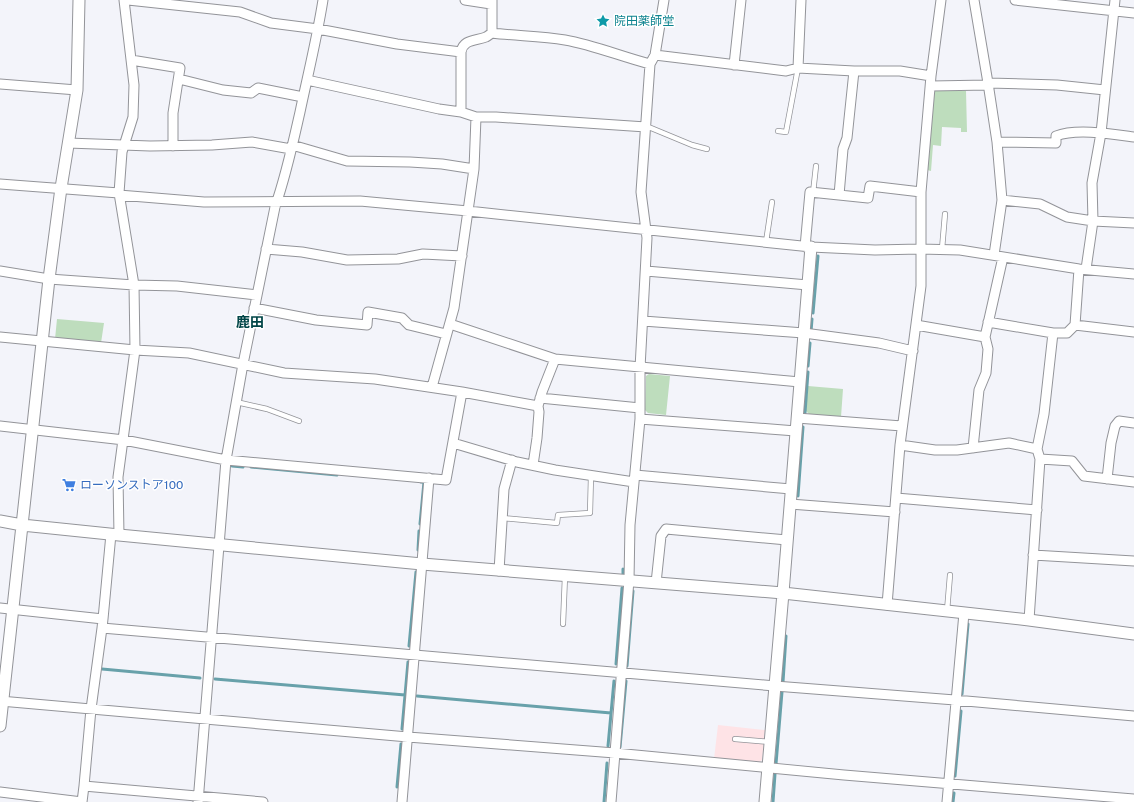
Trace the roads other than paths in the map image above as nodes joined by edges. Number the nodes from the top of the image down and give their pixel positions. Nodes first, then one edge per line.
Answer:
1 (79, 0) edge
2 (124, 0) edge
3 (128, 0) edge
4 (323, 0) edge
5 (466, 0) edge
6 (664, 0) edge
7 (741, 0) edge
8 (801, 0) edge
9 (941, 0) edge
10 (974, 0) edge
11 (1015, 0) edge
12 (1115, 0) edge
13 (1025, 1) edge
14 (492, 2) edge
15 (1114, 11) junction
16 (1134, 13) edge
17 (318, 29) junction
18 (492, 33) junction
19 (461, 52) junction
20 (655, 54) junction
21 (131, 60) junction
22 (650, 64) junction
23 (734, 65) junction
24 (798, 68) junction
25 (854, 71) junction
26 (179, 79) junction
27 (307, 80) junction
28 (931, 81) junction
29 (0, 84) edge
30 (988, 84) junction
31 (77, 90) junction
32 (1105, 90) junction
33 (303, 96) junction
34 (461, 112) junction
35 (476, 117) junction
36 (646, 127) junction
37 (778, 131) dead end
38 (1100, 133) junction
39 (1134, 137) edge
40 (997, 142) junction
41 (68, 144) junction
42 (123, 146) junction
43 (173, 146) junction
44 (292, 147) junction
45 (707, 150) dead end
46 (816, 166) dead end
47 (474, 169) junction
48 (0, 184) edge
49 (60, 188) junction
50 (921, 192) junction
51 (813, 193) junction
52 (119, 194) junction
53 (839, 195) junction
54 (1002, 200) junction
55 (277, 201) junction
56 (772, 202) dead end
57 (468, 211) junction
58 (945, 214) dead end
59 (1093, 221) junction
60 (1134, 223) edge
61 (646, 230) junction
62 (766, 242) junction
63 (808, 247) junction
64 (266, 249) junction
65 (920, 249) junction
66 (942, 249) junction
67 (462, 256) junction
68 (998, 256) junction
69 (1082, 269) junction
70 (0, 271) edge
71 (646, 271) junction
72 (1134, 274) edge
73 (49, 279) junction
74 (134, 285) junction
75 (808, 285) junction
76 (257, 295) junction
77 (254, 308) junction
78 (643, 321) junction
79 (988, 322) junction
80 (450, 324) junction
81 (916, 325) junction
82 (1075, 325) junction
83 (1134, 332) edge
84 (804, 333) junction
85 (1052, 333) junction
86 (446, 334) junction
87 (0, 337) edge
88 (985, 337) junction
89 (42, 341) junction
90 (135, 350) junction
91 (913, 352) junction
92 (555, 359) junction
93 (243, 364) junction
94 (640, 368) junction
95 (800, 382) junction
96 (432, 387) junction
97 (462, 392) junction
98 (236, 402) junction
99 (539, 402) junction
100 (640, 408) junction
101 (797, 418) junction
102 (640, 419) junction
103 (299, 421) dead end
104 (1134, 423) edge
105 (0, 426) edge
106 (902, 426) junction
107 (32, 429) junction
108 (796, 431) junction
109 (124, 440) junction
110 (453, 443) junction
111 (900, 445) junction
112 (973, 448) junction
113 (1037, 449) junction
114 (1040, 459) junction
115 (226, 460) junction
116 (512, 460) junction
117 (533, 465) junction
118 (591, 476) junction
119 (429, 478) junction
120 (634, 478) junction
121 (1107, 479) junction
122 (1134, 482) edge
123 (792, 489) junction
124 (896, 498) junction
125 (790, 504) junction
126 (1037, 510) junction
127 (895, 512) junction
128 (502, 518) junction
129 (0, 521) edge
130 (22, 525) junction
131 (115, 535) junction
132 (787, 540) junction
133 (219, 544) junction
134 (1033, 555) junction
135 (1134, 561) edge
136 (422, 564) junction
137 (499, 571) junction
138 (950, 575) dead end
139 (565, 576) junction
140 (629, 580) junction
141 (656, 583) junction
142 (783, 593) junction
143 (887, 605) junction
144 (0, 608) edge
145 (13, 609) junction
146 (947, 611) junction
147 (964, 613) junction
148 (1029, 620) junction
149 (102, 623) junction
150 (562, 624) dead end
151 (1134, 634) edge
152 (212, 637) junction
153 (414, 655) junction
154 (621, 673) junction
155 (775, 686) junction
156 (955, 700) junction
157 (1, 701) edge
158 (91, 709) junction
159 (1134, 716) edge
160 (205, 719) junction
161 (0, 726) edge
162 (408, 736) junction
163 (736, 739) dead end
164 (770, 742) junction
165 (615, 753) junction
166 (768, 768) junction
167 (948, 784) junction
168 (84, 786) junction
169 (0, 792) edge
170 (199, 799) edge
171 (1134, 799) edge
172 (82, 802) edge
173 (263, 802) edge
174 (402, 802) edge
175 (611, 802) edge
176 (765, 802) edge
177 (947, 802) edge

1 - 31 street
2 - 21 street
3 - 17 street
4 - 17 street
5 - 14 street
6 - 20 street
7 - 23 street
8 - 24 street
9 - 28 street
10 - 30 street
11 - 13 street
12 - 15 street
13 - 15 street
14 - 18 street
15 - 16 street
15 - 32 street
17 - 19 street
17 - 27 street
18 - 19 street
18 - 22 street
19 - 34 street
20 - 22 street
20 - 23 street
21 - 26 street
21 - 42 street
22 - 36 street
23 - 24 street
24 - 25 street
24 - 37 lane
25 - 28 street
25 - 53 street
26 - 33 street
26 - 43 street
27 - 33 street
27 - 34 street
28 - 30 street
28 - 50 street
29 - 31 street
30 - 32 street
30 - 40 street
31 - 41 street
32 - 38 street
33 - 44 street
34 - 35 street
35 - 36 street
35 - 47 street
36 - 45 lane
36 - 61 street
38 - 39 street
38 - 40 street
38 - 59 street
40 - 54 street
41 - 42 street
41 - 49 street
42 - 43 street
42 - 52 street
43 - 44 street
44 - 47 street
44 - 55 street
46 - 51 lane
47 - 57 street
48 - 49 street
49 - 52 street
49 - 73 street
50 - 53 street
50 - 65 street
51 - 53 street
51 - 63 street
52 - 55 street
52 - 74 street
54 - 59 street
54 - 68 street
55 - 57 street
55 - 64 street
56 - 62 lane
57 - 61 street
57 - 67 street
58 - 66 lane
59 - 60 street
59 - 69 street
61 - 62 street
61 - 71 street
62 - 63 street
63 - 65 street
63 - 75 street
64 - 67 street
64 - 76 street
65 - 66 street
65 - 81 street
66 - 68 street
67 - 80 street
68 - 69 street
68 - 79 street
69 - 72 street
69 - 82 street
70 - 73 street
71 - 75 street
71 - 78 street
73 - 74 street
73 - 89 street
74 - 76 street
74 - 90 street
75 - 84 street
76 - 77 street
77 - 86 street
77 - 93 street
78 - 84 street
78 - 94 street
79 - 85 street
79 - 88 street
80 - 86 street
80 - 92 street
81 - 88 street
81 - 91 street
82 - 83 street
82 - 85 street
84 - 91 street
84 - 95 street
85 - 113 street
86 - 96 street
87 - 89 street
88 - 112 street
89 - 90 street
89 - 107 street
90 - 93 street
90 - 109 street
91 - 106 street
92 - 94 street
92 - 99 street
93 - 96 street
93 - 98 street
94 - 95 street
94 - 100 street
95 - 101 street
96 - 97 street
97 - 99 street
97 - 110 street
98 - 103 lane
98 - 115 street
99 - 100 street
99 - 117 street
100 - 102 street
101 - 106 street
101 - 108 street
102 - 108 street
102 - 120 street
104 - 121 street
105 - 107 street
106 - 111 street
107 - 109 street
107 - 130 street
108 - 123 street
109 - 115 street
109 - 131 street
110 - 116 street
110 - 119 street
111 - 112 street
111 - 124 street
112 - 113 street
113 - 114 street
114 - 121 street
114 - 126 street
115 - 119 street
115 - 133 street
116 - 117 street
116 - 128 street
117 - 118 street
118 - 120 street
118 - 128 lane
119 - 136 street
120 - 123 street
120 - 140 street
121 - 122 street
123 - 125 street
124 - 126 street
124 - 127 street
125 - 127 street
125 - 132 street
126 - 134 street
127 - 143 street
128 - 137 street
129 - 130 street
130 - 131 street
130 - 145 street
131 - 133 street
131 - 149 street
132 - 141 street
132 - 142 street
133 - 136 street
133 - 152 street
134 - 135 street
134 - 148 street
136 - 137 street
136 - 153 street
137 - 139 street
138 - 146 lane
139 - 140 street
139 - 150 lane
140 - 141 street
140 - 154 street
141 - 142 street
142 - 143 street
142 - 155 street
143 - 146 street
144 - 145 street
145 - 149 street
145 - 157 street
146 - 147 street
147 - 148 street
147 - 156 street
148 - 151 street
149 - 152 street
149 - 158 street
152 - 153 street
152 - 160 street
153 - 154 street
153 - 162 street
154 - 155 street
154 - 165 street
155 - 156 street
155 - 164 street
156 - 159 street
156 - 167 street
157 - 158 street
157 - 161 street
158 - 160 street
158 - 168 street
160 - 162 street
160 - 170 street
162 - 165 street
162 - 174 street
163 - 164 lane
164 - 166 street
165 - 166 street
165 - 175 street
166 - 167 street
166 - 176 street
167 - 171 street
167 - 177 street
168 - 170 street
168 - 172 street
169 - 172 street
170 - 173 street

